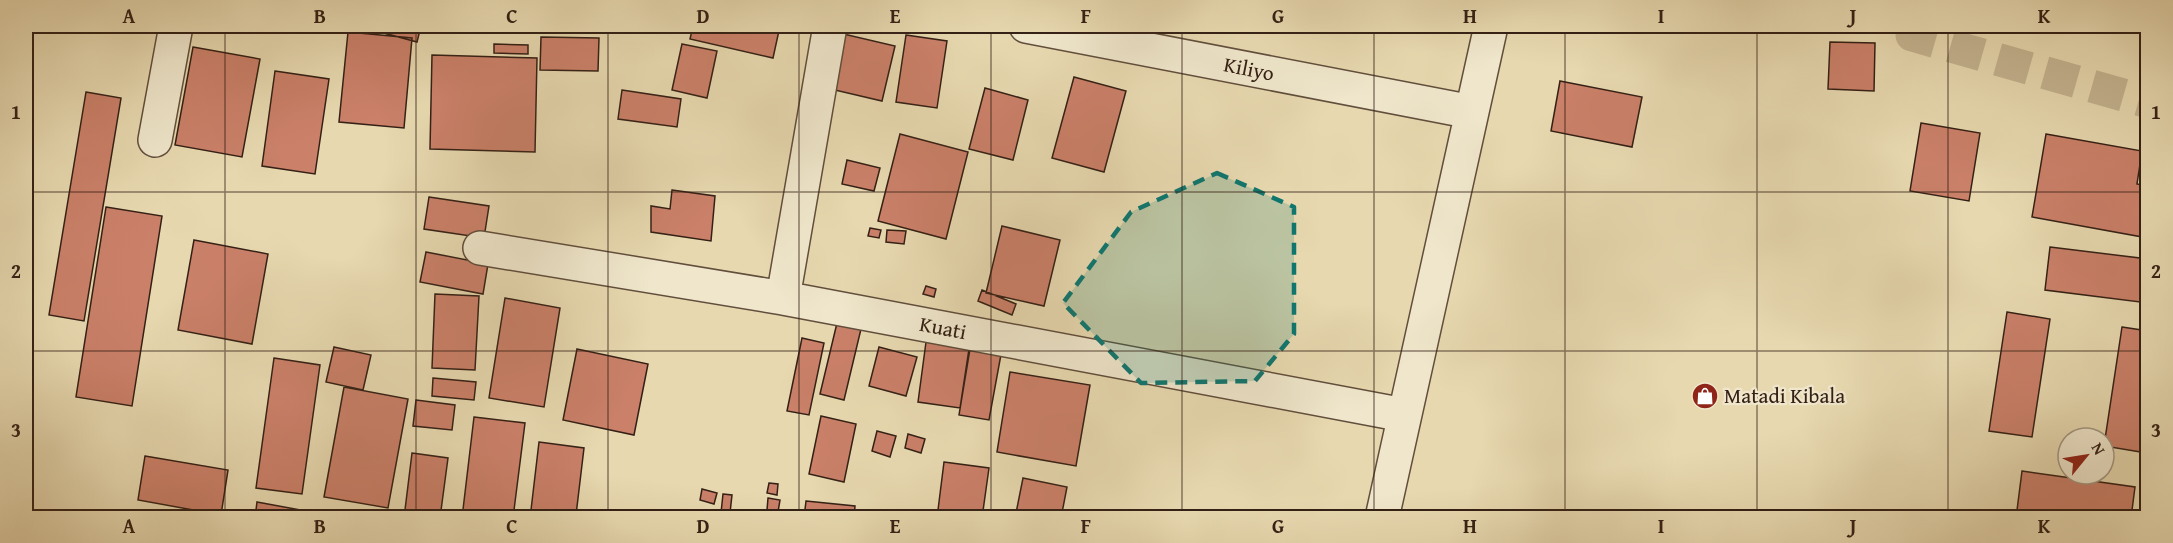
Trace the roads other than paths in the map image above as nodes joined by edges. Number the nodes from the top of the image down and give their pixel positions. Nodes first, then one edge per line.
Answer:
1 (176, 26) edge
2 (830, 26) edge
3 (1026, 26) edge
4 (1491, 26) edge
5 (1472, 112) junction
6 (155, 140) dead end
7 (480, 248) dead end
8 (783, 298) junction
9 (1404, 415) junction
10 (1382, 518) edge

1 - 6 street
2 - 8 street
3 - 5 street, Kiliyo
4 - 5 street
5 - 9 street
7 - 8 street, Kuati
8 - 9 street, Kuati
9 - 10 street

